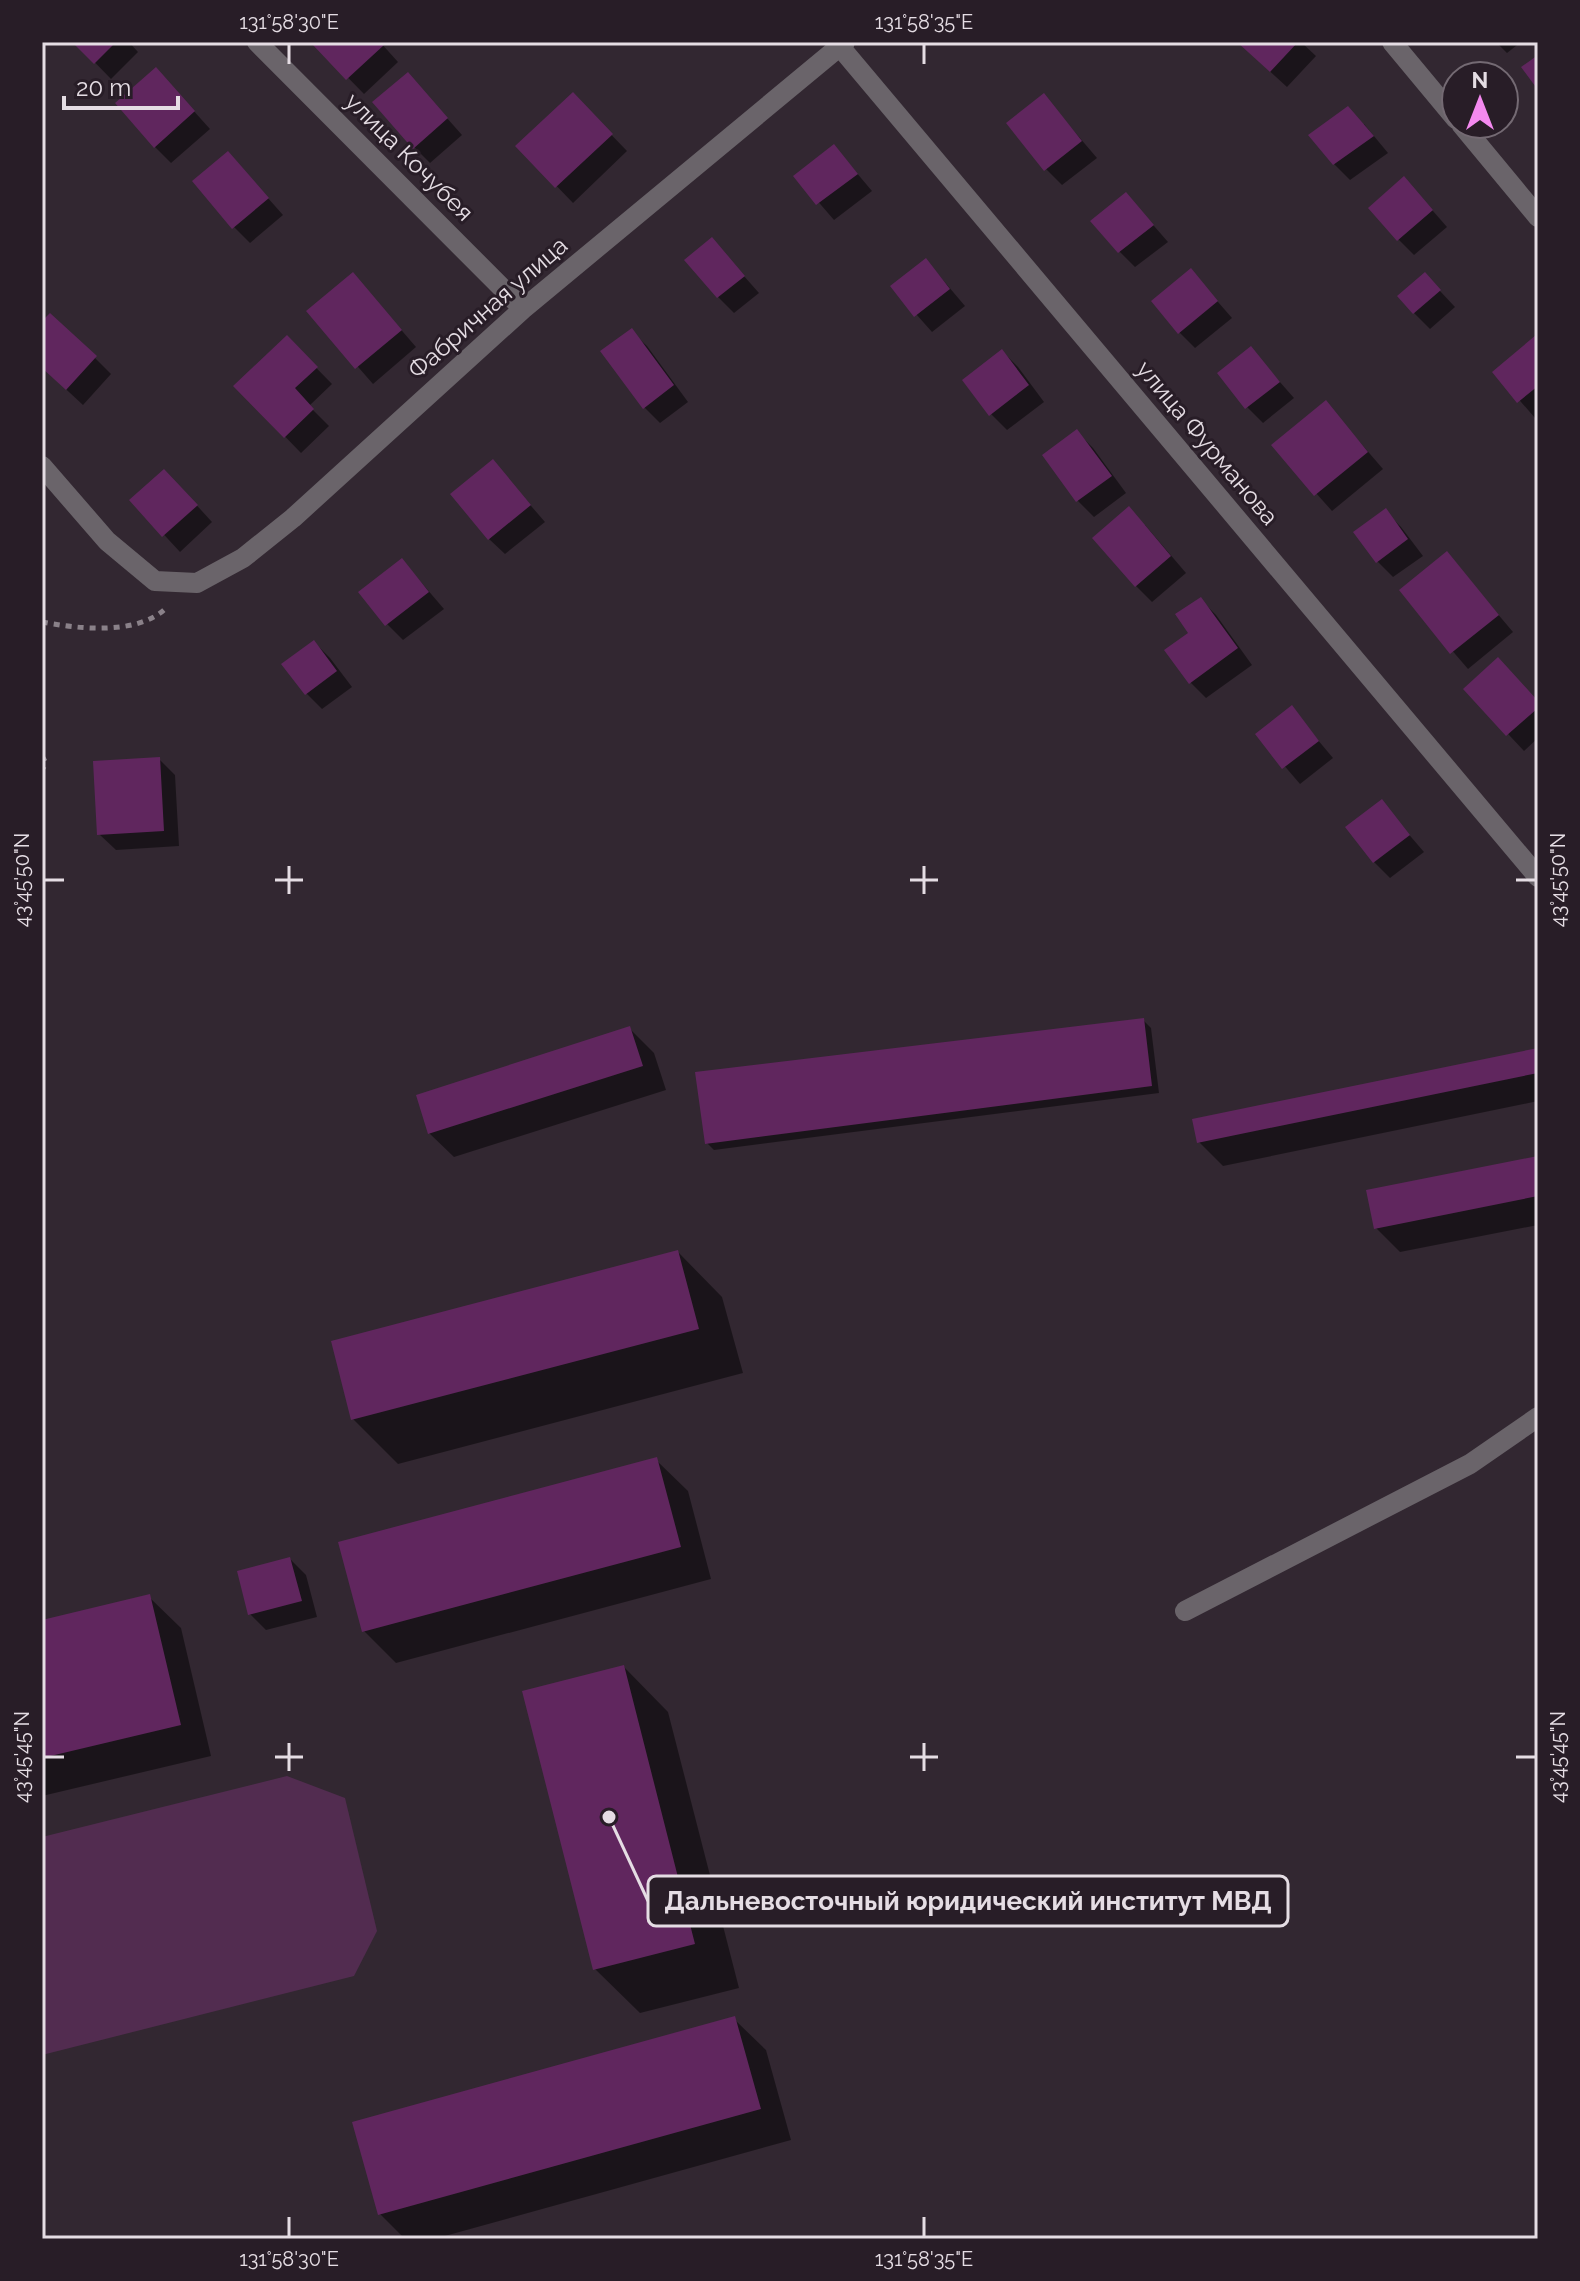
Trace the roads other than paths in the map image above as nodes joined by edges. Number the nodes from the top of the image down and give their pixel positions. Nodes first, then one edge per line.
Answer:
1 (257, 42) edge
2 (1392, 42) edge
3 (841, 43) edge
4 (1440, 100) edge
5 (1474, 140) edge
6 (1538, 217) edge
7 (523, 309) junction
8 (42, 466) edge
9 (1538, 877) edge
10 (1538, 1417) edge
11 (1185, 1611) dead end

1 - 7 street, улица Кочубея
2 - 4 street
3 - 7 street, Фабричная улица
3 - 9 street, улица Фурманова
5 - 6 street
7 - 8 street, Фабричная улица
10 - 11 street

